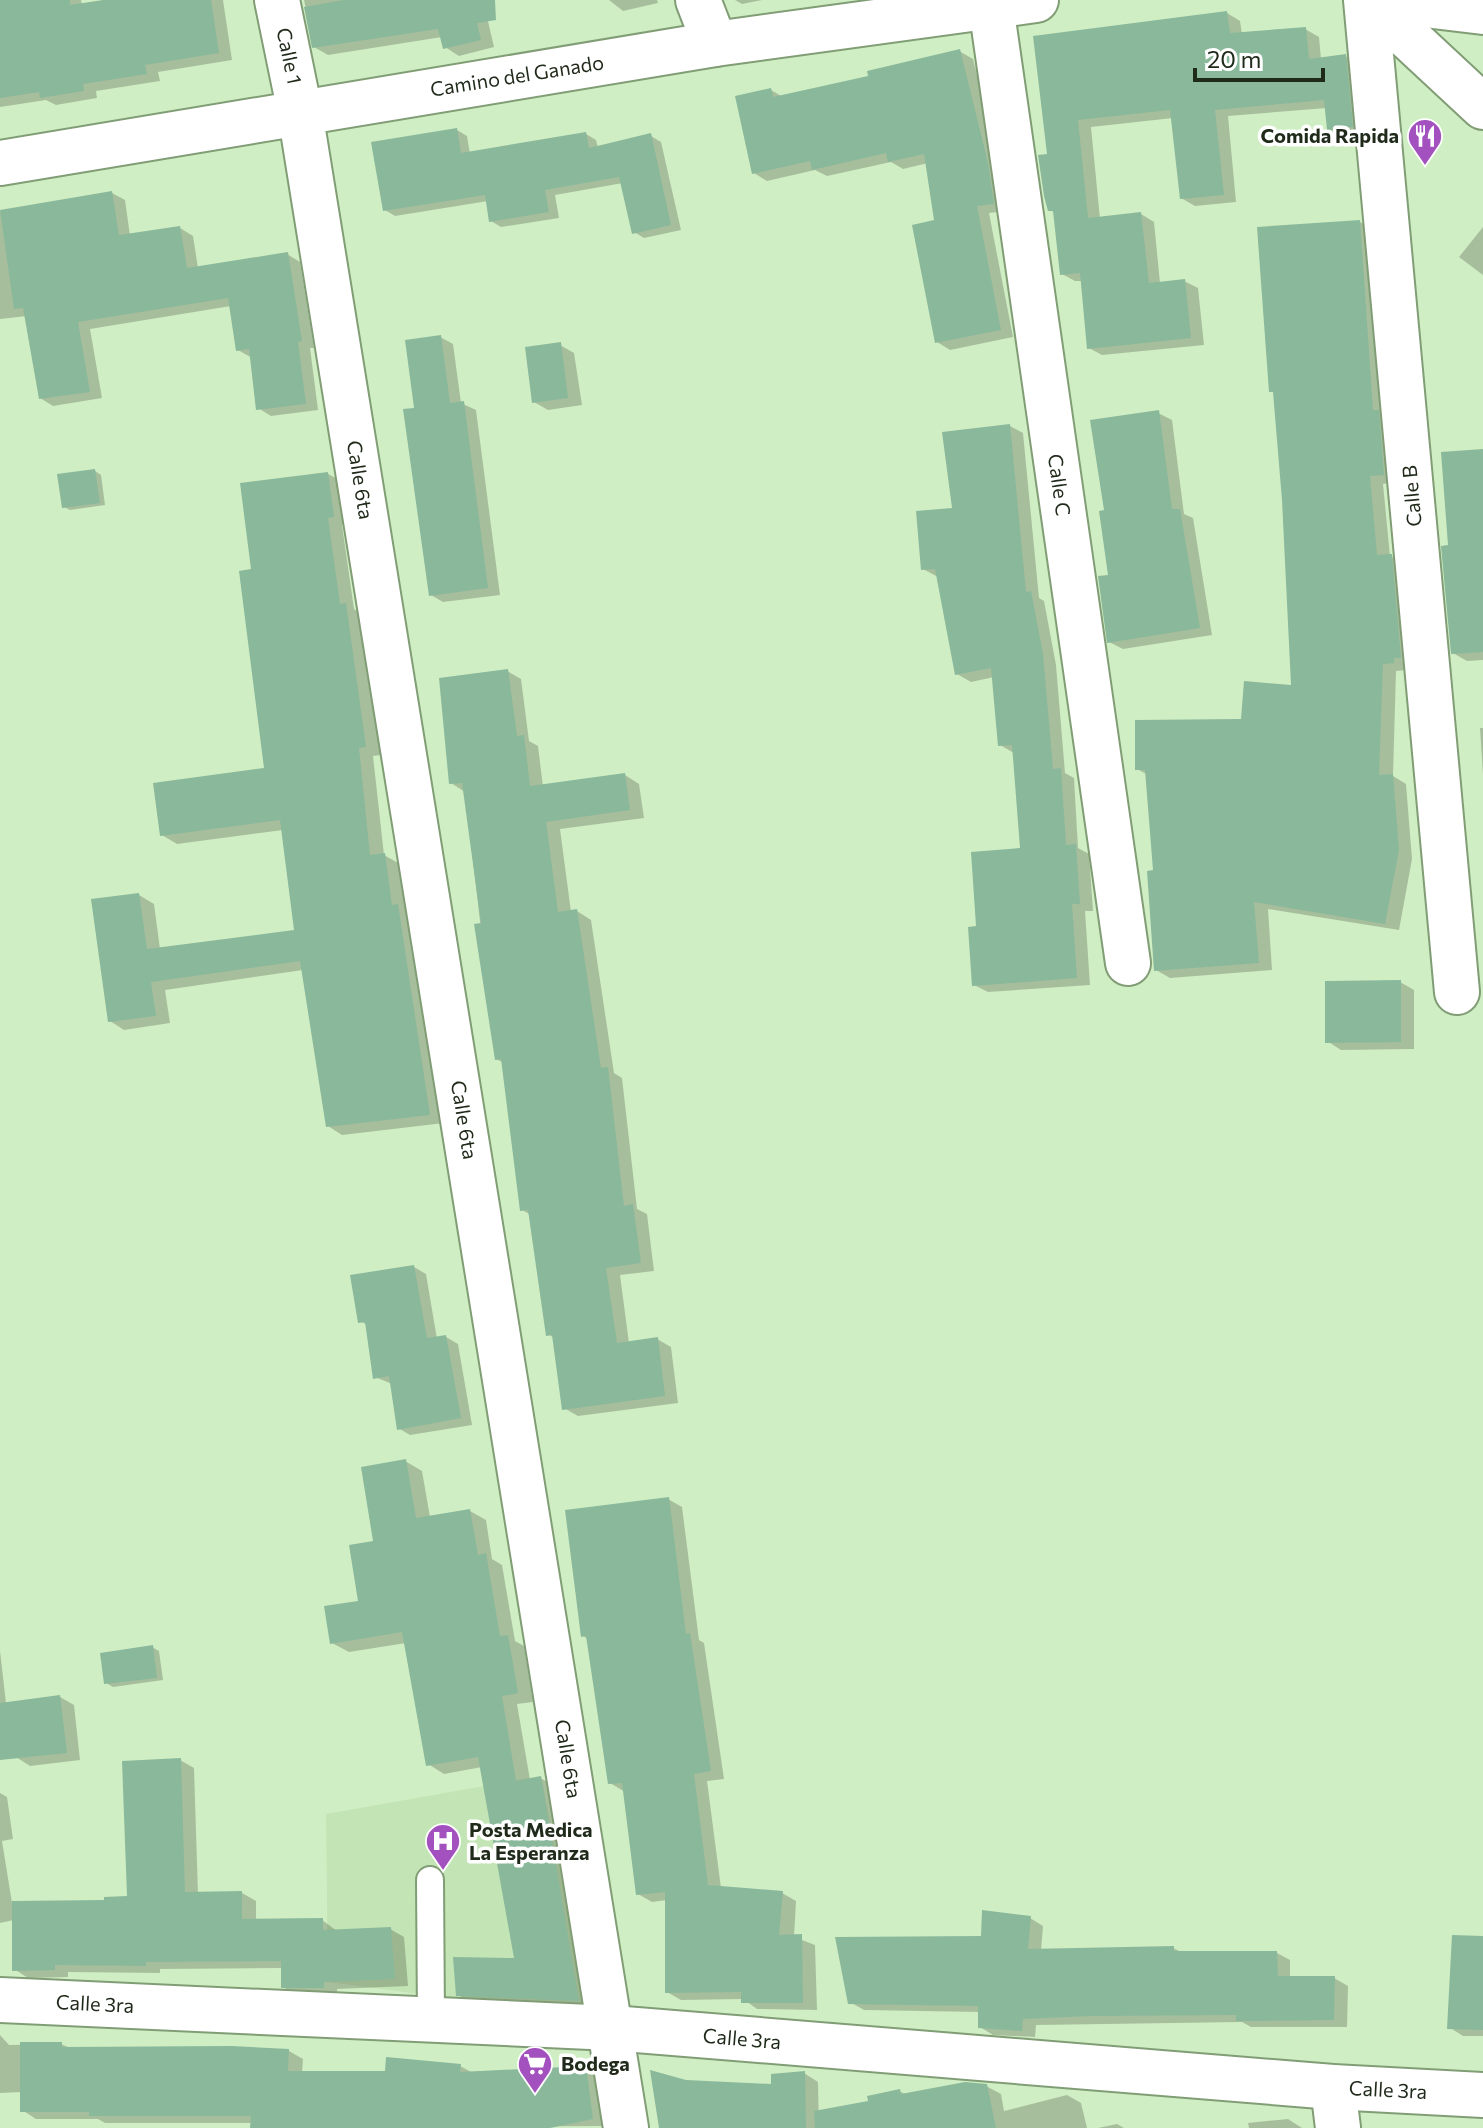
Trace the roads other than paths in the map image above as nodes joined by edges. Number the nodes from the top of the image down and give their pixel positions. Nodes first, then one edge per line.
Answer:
1 (277, 0) edge
2 (698, 0) edge
3 (1036, 0) edge
4 (1367, 0) edge
5 (1383, 0) edge
6 (991, 6) junction
7 (1483, 12) edge
8 (715, 44) junction
9 (1483, 107) edge
10 (300, 112) junction
11 (0, 163) edge
12 (1128, 963) dead end
13 (1457, 992) dead end
14 (430, 1880) dead end
15 (0, 2000) edge
16 (431, 2020) junction
17 (612, 2028) junction
18 (1483, 2095) edge
19 (1336, 2107) edge
20 (626, 2128) edge

1 - 10 street, Calle 1
2 - 8 street
3 - 6 street, Camino del Ganado
4 - 9 street
4 - 13 street, Calle B
5 - 7 street
6 - 8 street, Camino del Ganado
6 - 12 street, Calle C
8 - 10 street, Camino del Ganado
10 - 11 street, Camino del Ganado
10 - 17 street, Calle 6ta
14 - 16 lane
15 - 16 street, Calle 3ra
16 - 17 street, Calle 3ra
17 - 19 street, Calle 3ra
17 - 20 street, Calle 6ta
18 - 19 street, Calle 3ra

